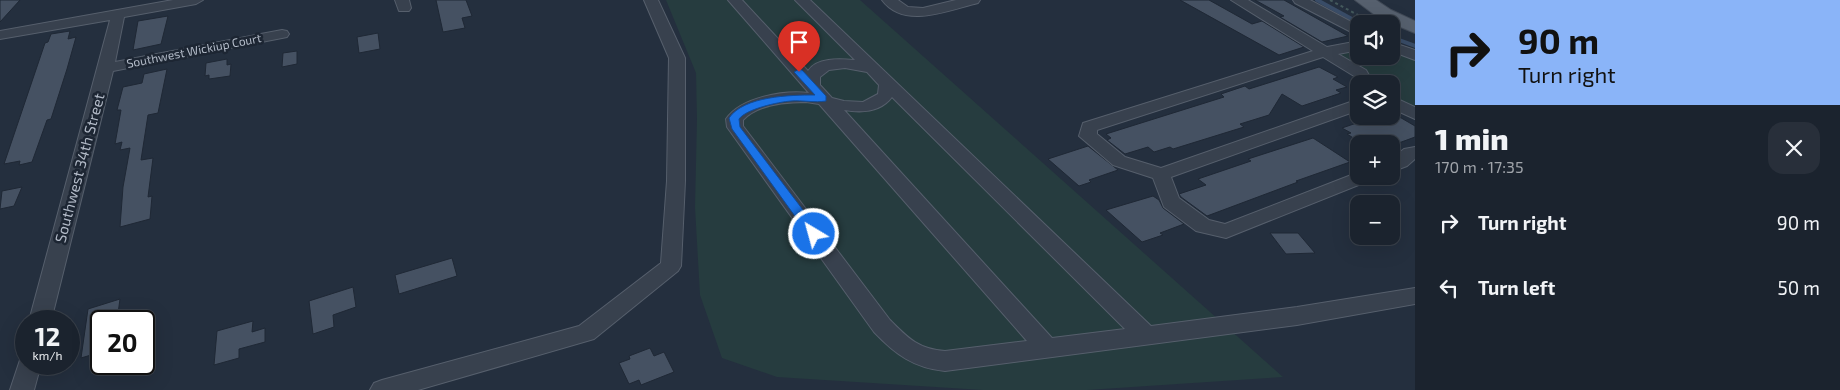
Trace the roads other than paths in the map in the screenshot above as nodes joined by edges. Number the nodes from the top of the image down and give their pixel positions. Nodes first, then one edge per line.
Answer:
1 (196, 0) edge
2 (651, 0) edge
3 (735, 0) edge
4 (802, 0) edge
5 (889, 0) edge
6 (973, 0) edge
7 (1238, 0) edge
8 (1300, 0) edge
9 (1364, 0) edge
10 (1378, 0) edge
11 (118, 14) junction
12 (1415, 22) edge
13 (1350, 27) edge
14 (1415, 28) edge
15 (282, 34) dead end
16 (0, 35) edge
17 (1350, 47) edge
18 (1400, 49) edge
19 (1325, 52) junction
20 (1415, 55) edge
21 (106, 68) junction
22 (873, 69) junction
23 (1361, 75) edge
24 (887, 83) junction
25 (817, 92) junction
26 (1400, 106) edge
27 (1350, 107) edge
28 (1415, 114) edge
29 (1415, 153) edge
30 (1400, 162) edge
31 (1161, 174) junction
32 (1350, 182) edge
33 (671, 266) joint
34 (1415, 296) edge
35 (43, 310) edge
36 (1147, 336) junction
37 (1047, 348) junction
38 (26, 375) edge
39 (22, 390) edge
40 (382, 390) edge

1 - 11 street
2 - 33 street
3 - 25 street
4 - 22 street
5 - 6 street
7 - 19 street
8 - 13 street
9 - 14 main road
10 - 12 main road
11 - 16 street
11 - 21 street, Southwest 34th Street
15 - 21 street, Southwest Wickiup Court
17 - 19 street
18 - 20 street
19 - 23 street
19 - 31 street
21 - 35 street, Southwest 34th Street
22 - 24 street
22 - 25 street
24 - 25 street
24 - 36 street
25 - 37 street
25 - 37 street
26 - 28 street
27 - 31 street
29 - 30 street
31 - 32 street
33 - 40 street
34 - 36 street
36 - 37 street
38 - 39 street

